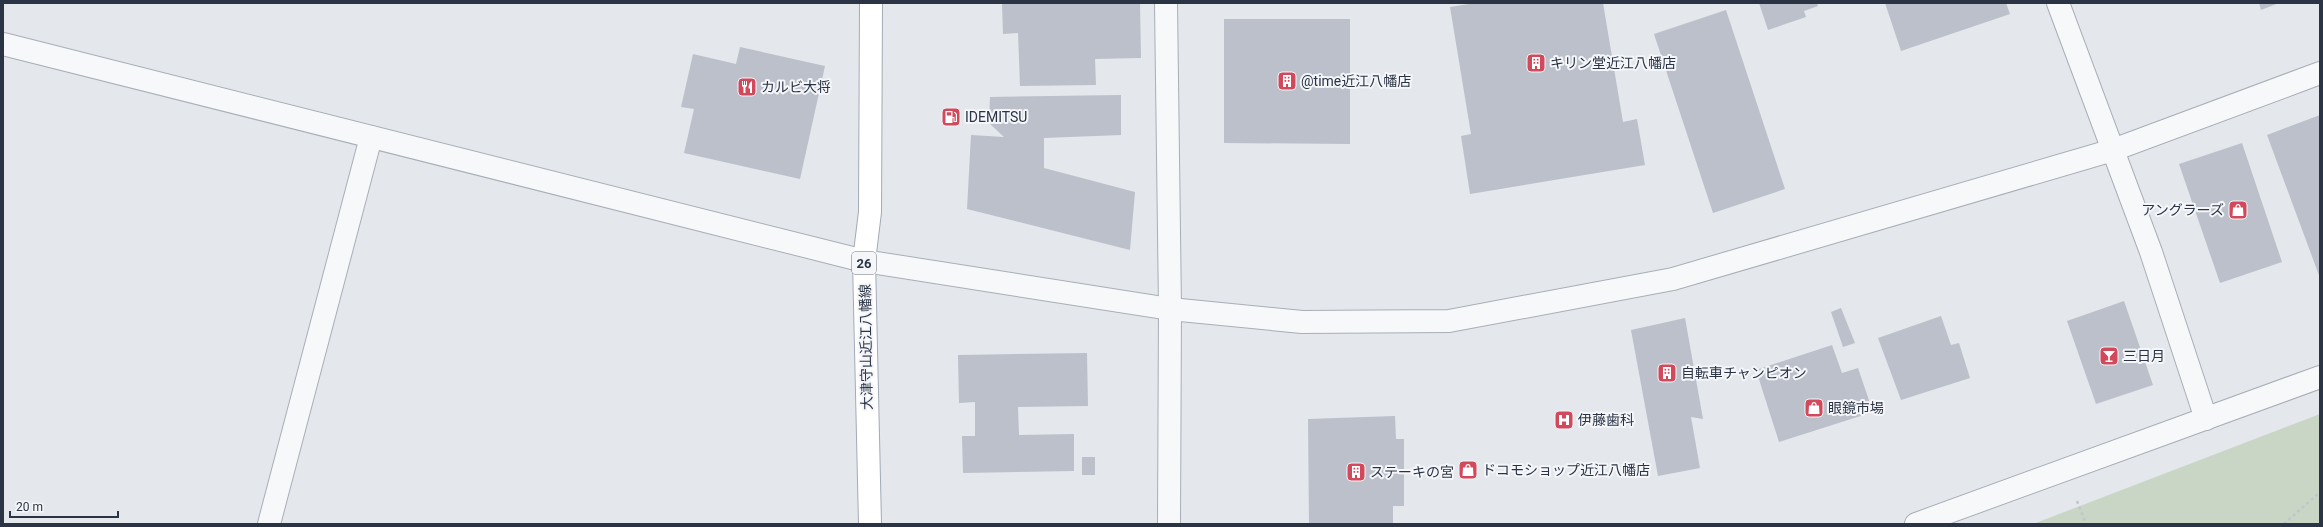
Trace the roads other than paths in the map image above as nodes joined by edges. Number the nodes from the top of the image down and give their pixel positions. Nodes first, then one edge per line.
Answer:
1 (871, 3) edge
2 (1166, 3) edge
3 (2058, 3) edge
4 (3, 44) edge
5 (2320, 73) edge
6 (371, 137) junction
7 (2113, 150) junction
8 (864, 261) junction
9 (1170, 309) junction
10 (2320, 377) edge
11 (2206, 419) junction
12 (269, 524) edge
13 (870, 524) edge
14 (1169, 524) edge
15 (1916, 524) edge

1 - 8 main road, 大津守山近江八幡線 / 26
2 - 9 street
3 - 7 street
4 - 6 street
5 - 7 street
6 - 8 street
6 - 12 street
7 - 9 street
7 - 11 street
8 - 9 street
8 - 13 main road, 大津守山近江八幡線 / 26
9 - 14 street
10 - 11 street
11 - 15 street

